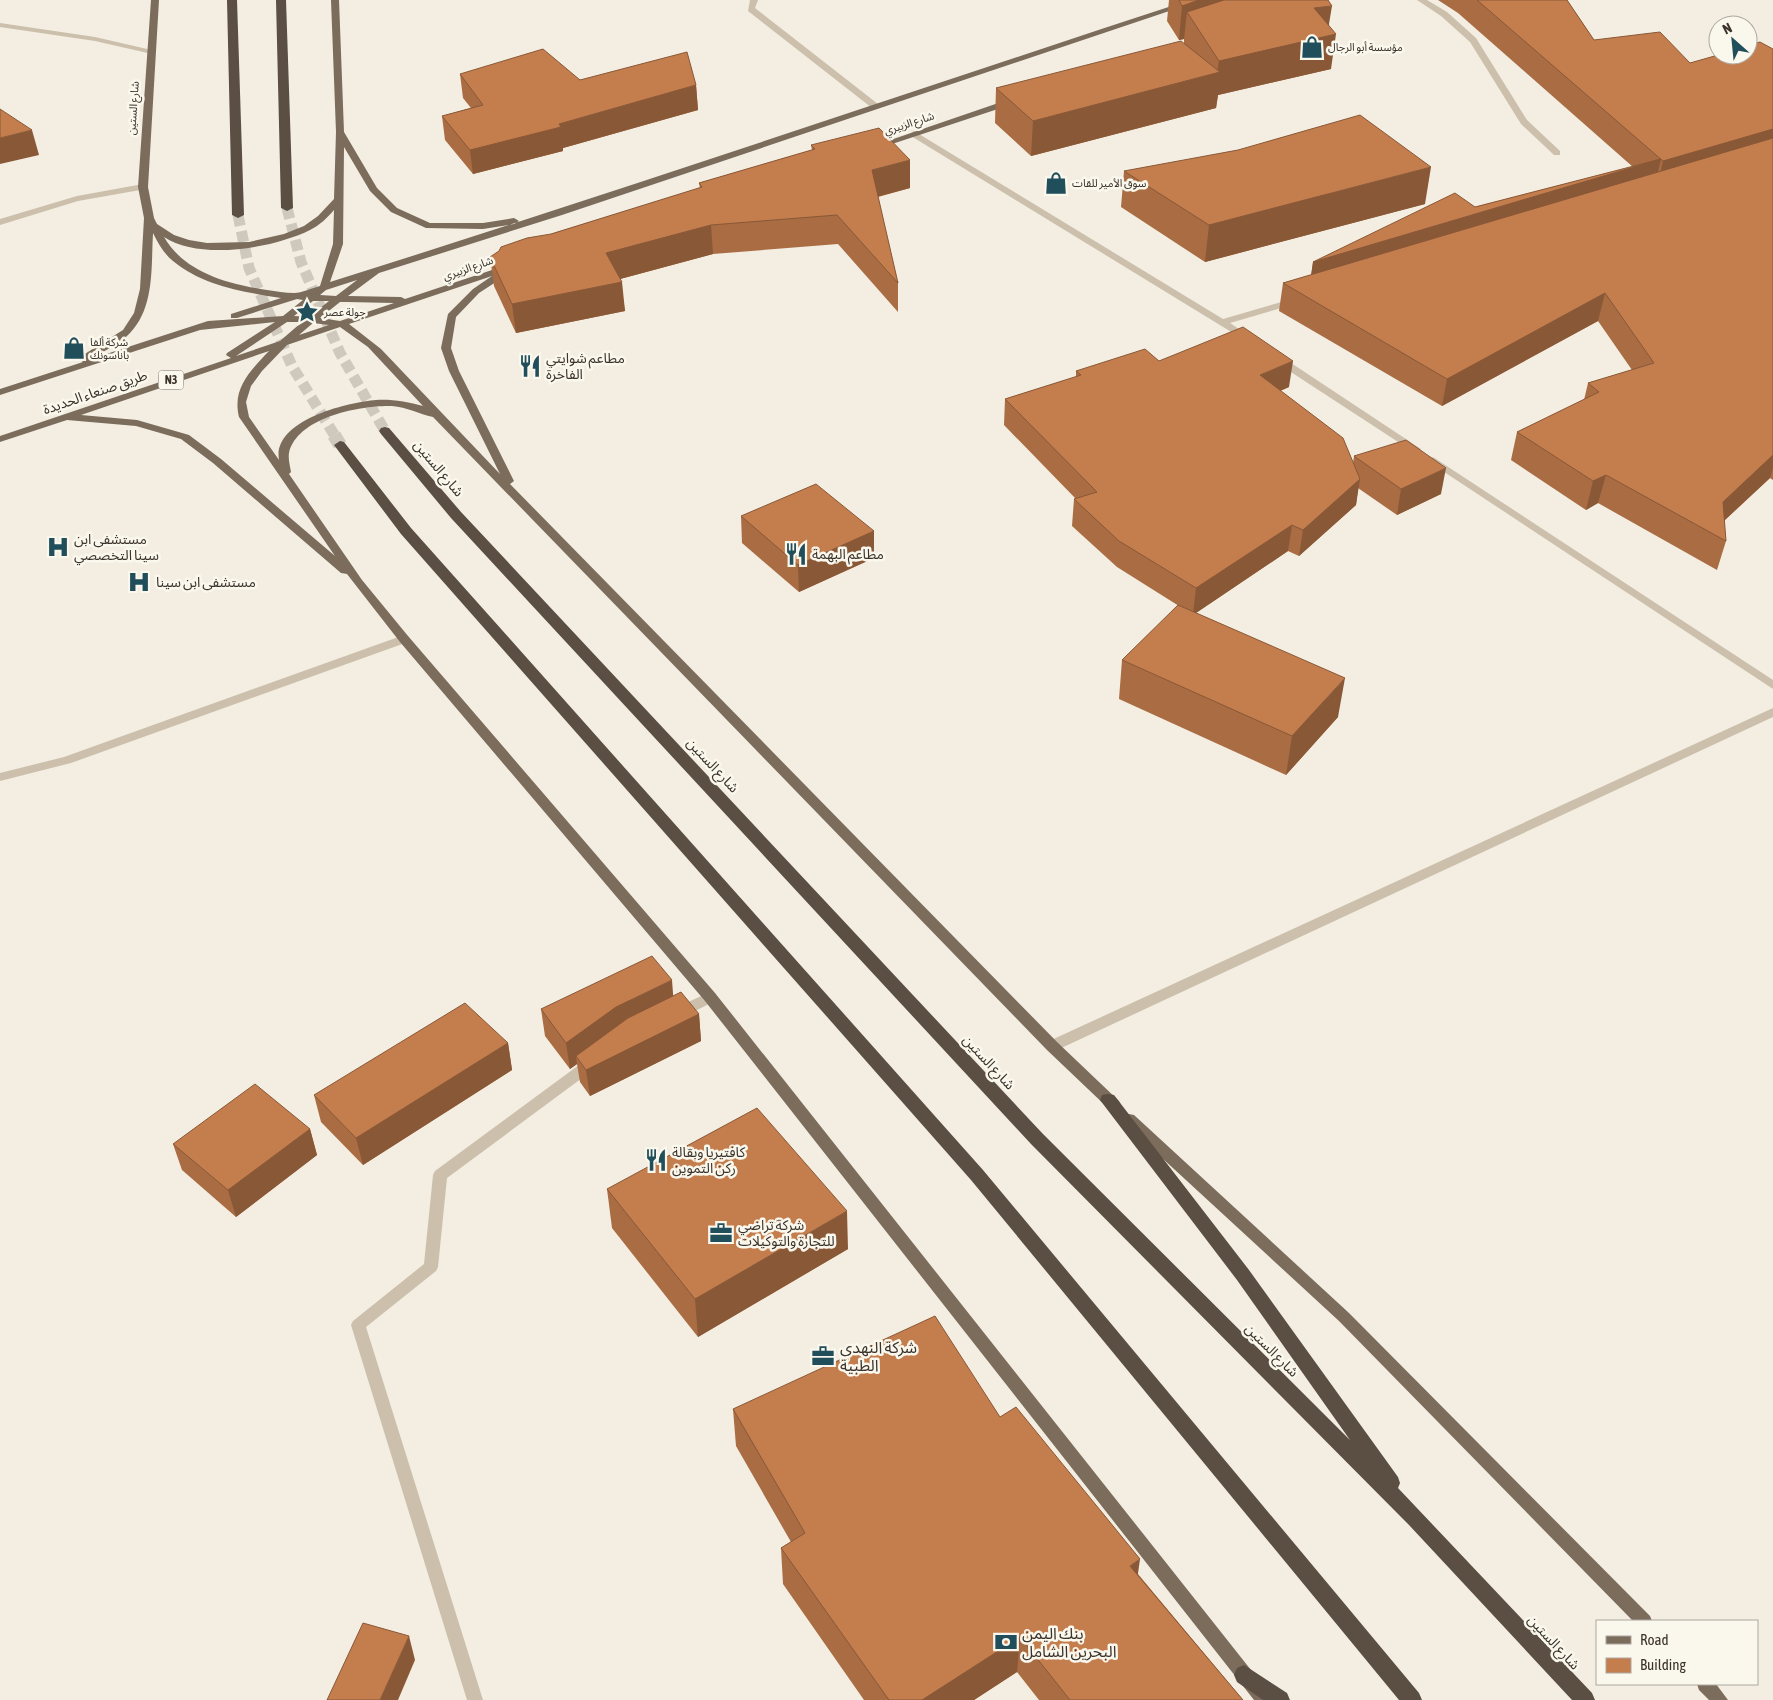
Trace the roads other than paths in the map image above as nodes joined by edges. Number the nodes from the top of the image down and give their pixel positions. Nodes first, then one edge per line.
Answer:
1 (155, 0) edge
2 (232, 0) edge
3 (281, 0) edge
4 (335, 0) edge
5 (754, 0) edge
6 (1198, 0) edge
7 (1421, 0) edge
8 (0, 25) edge
9 (152, 51) junction
10 (1016, 100) edge
11 (875, 106) junction
12 (340, 132) junction
13 (914, 134) junction
14 (867, 150) edge
15 (1557, 153) dead end
16 (143, 187) junction
17 (337, 201) junction
18 (287, 208) tunnel mouth
19 (559, 213) junction
20 (238, 215) tunnel mouth
21 (149, 218) junction
22 (0, 222) edge
23 (376, 270) junction
24 (324, 287) junction
25 (294, 296) junction
26 (1308, 297) edge
27 (310, 298) junction
28 (339, 299) junction
29 (412, 300) junction
30 (286, 318) junction
31 (311, 320) junction
32 (1223, 322) junction
33 (342, 324) junction
34 (199, 327) junction
35 (280, 344) junction
36 (1256, 344) edge
37 (1273, 355) edge
38 (214, 366) junction
39 (65, 370) junction
40 (0, 392) edge
41 (63, 417) junction
42 (447, 424) junction
43 (385, 431) tunnel mouth
44 (0, 439) edge
45 (340, 445) tunnel mouth
46 (289, 480) junction
47 (514, 492) junction
48 (358, 582) junction
49 (404, 639) junction
50 (1773, 684) edge
51 (1773, 712) edge
52 (0, 777) edge
53 (710, 997) junction
54 (667, 1018) edge
55 (1052, 1046) junction
56 (601, 1057) edge
57 (1108, 1100) junction
58 (1416, 1519) junction
59 (1643, 1620) edge
60 (1244, 1675) junction
61 (1705, 1685) edge
62 (475, 1700) edge
63 (1264, 1700) edge
64 (1280, 1700) edge
65 (1412, 1700) edge
66 (1585, 1700) edge
67 (1720, 1700) edge

1 - 9 main road, شارع الستين
2 - 20 highway
3 - 18 highway
4 - 12 main road
5 - 11 street
6 - 11 main road, شارع الزبيري
7 - 15 street
8 - 9 street
9 - 16 main road, شارع الستين
10 - 13 main road, شارع الزبيري
11 - 19 main road, شارع الزبيري
12 - 17 main road
12 - 19 main road
13 - 14 main road, شارع الزبيري
13 - 32 street
16 - 21 main road, شارع الستين
16 - 22 street
17 - 21 main road
17 - 24 main road
19 - 23 main road, شارع الزبيري
21 - 25 main road
21 - 39 main road
23 - 24 main road, شارع الزبيري
23 - 28 main road
24 - 25 main road, طريق صنعاء الحديدة
24 - 27 main road
25 - 27 main road
25 - 34 main road, طريق صنعاء الحديدة
26 - 32 street
27 - 28 main road
27 - 30 main road
28 - 29 main road
28 - 31 main road
29 - 33 main road, شارع الزبيري
29 - 47 main road, شارع الزبيري
30 - 31 main road
30 - 34 main road
30 - 38 main road
31 - 33 main road
31 - 35 main road
32 - 36 street
33 - 35 main road, طريق صنعاء الحديدة / N3
33 - 42 main road
34 - 39 main road, طريق صنعاء الحديدة
35 - 38 main road, طريق صنعاء الحديدة / N3
35 - 46 main road
37 - 50 street
38 - 41 main road, طريق صنعاء الحديدة / N3
39 - 40 main road, طريق صنعاء الحديدة
41 - 44 main road, طريق صنعاء الحديدة / N3
41 - 48 main road
42 - 46 main road
42 - 47 main road
43 - 58 highway, شارع الستين
45 - 65 highway
46 - 48 main road
47 - 55 main road
48 - 49 main road
49 - 52 street
49 - 53 main road
51 - 55 street
53 - 54 street
53 - 60 main road
55 - 57 main road
56 - 62 street
57 - 58 highway
57 - 59 main road
58 - 66 highway, شارع الستين
60 - 63 main road
60 - 64 highway
61 - 67 main road

